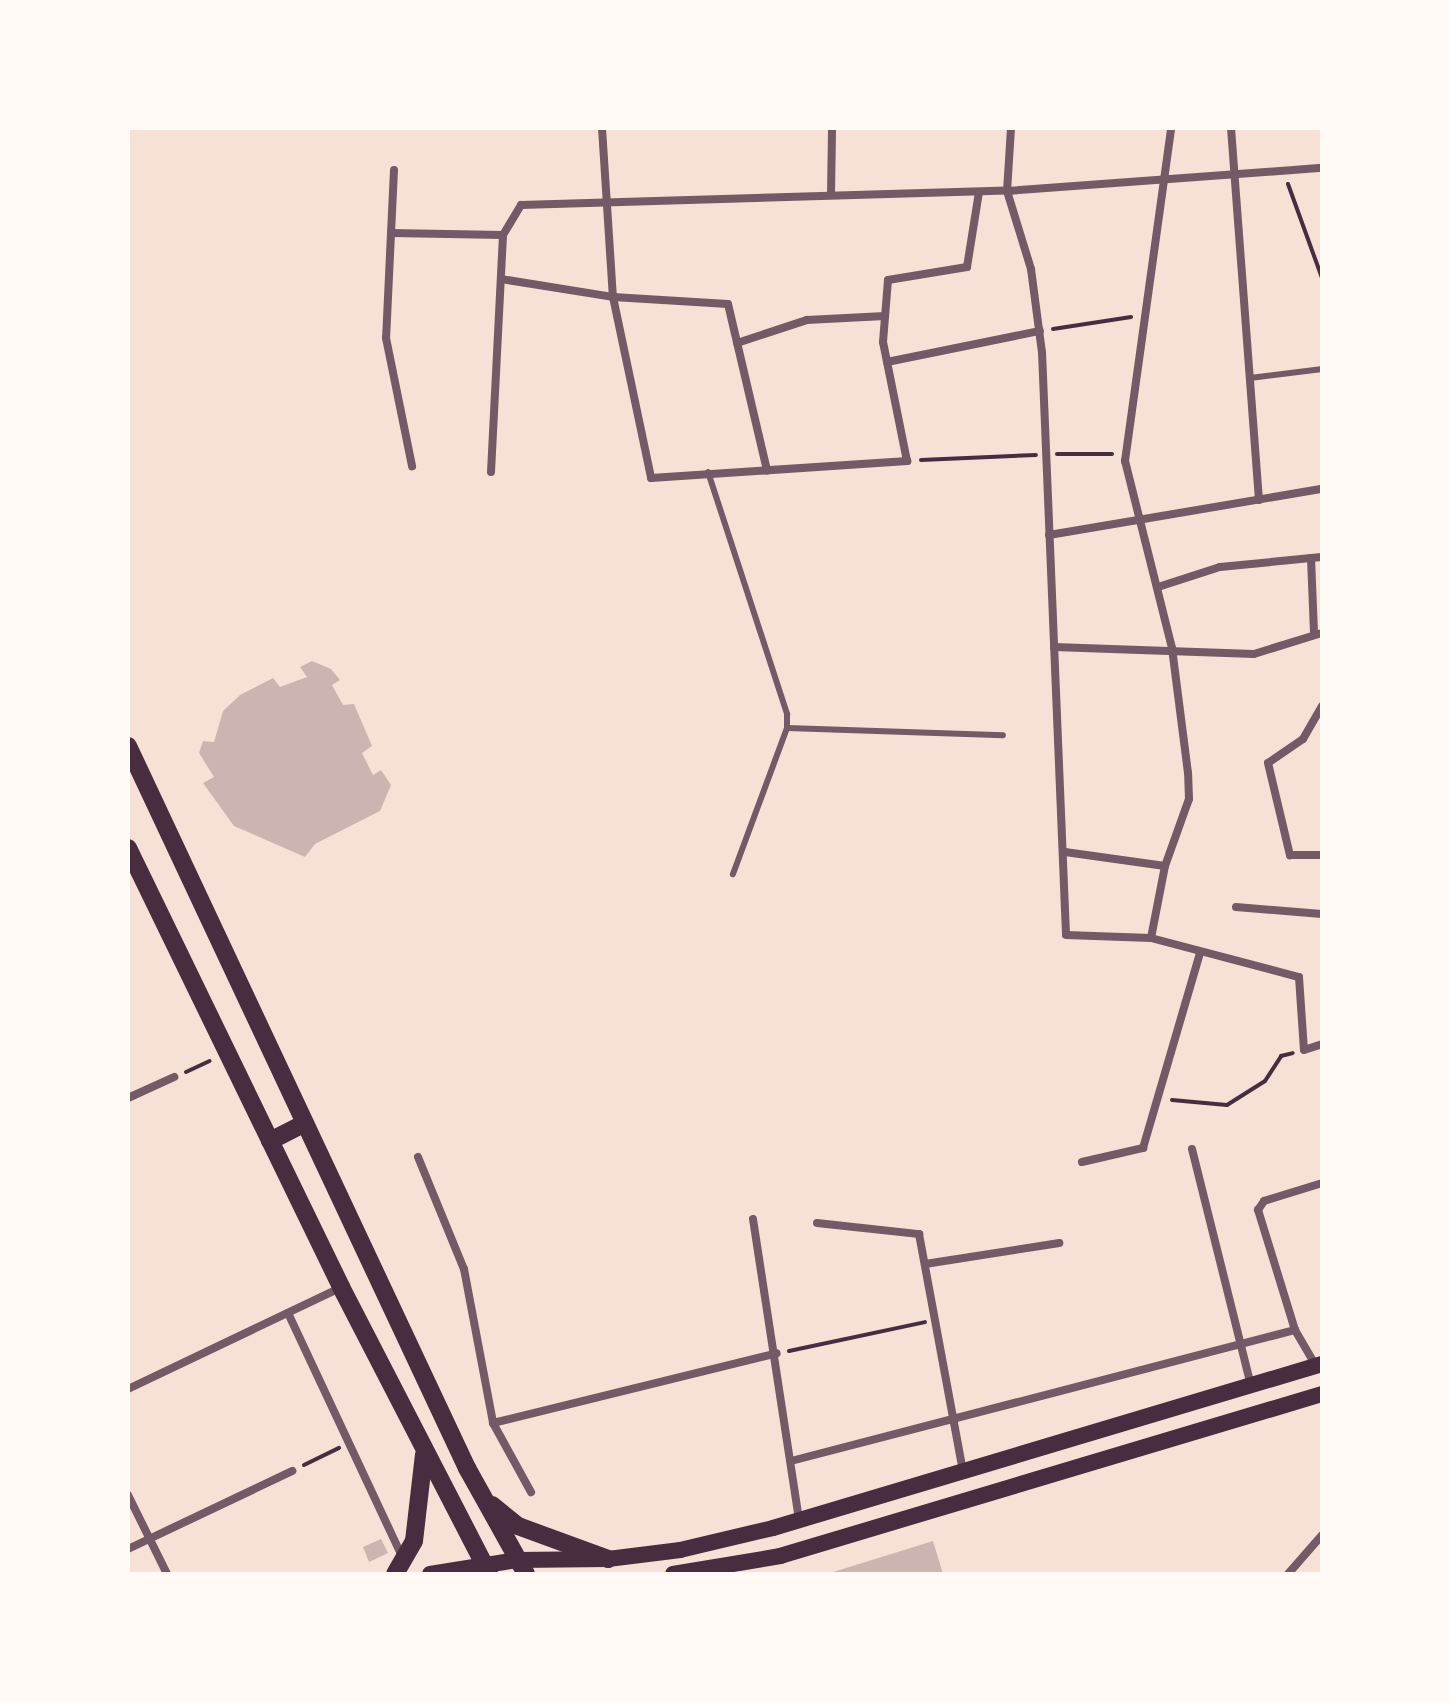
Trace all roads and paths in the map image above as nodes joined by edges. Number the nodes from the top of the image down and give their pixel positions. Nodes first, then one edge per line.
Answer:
1 (602, 128) edge
2 (832, 128) edge
3 (1011, 128) edge
4 (1171, 128) edge
5 (1231, 128) edge
6 (1322, 168) edge
7 (394, 170) dead end
8 (1284, 171) junction
9 (1235, 174) junction
10 (1166, 179) junction
11 (1007, 191) junction
12 (979, 192) junction
13 (831, 195) junction
14 (607, 200) junction
15 (391, 233) junction
16 (503, 235) junction
17 (1322, 278) edge
18 (501, 279) junction
19 (613, 297) junction
20 (1145, 315) junction
21 (885, 316) junction
22 (1040, 331) junction
23 (737, 343) junction
24 (887, 362) junction
25 (1322, 369) edge
26 (1250, 378) junction
27 (1126, 454) junction
28 (1046, 455) junction
29 (907, 461) junction
30 (412, 466) dead end
31 (767, 470) junction
32 (491, 472) dead end
33 (708, 472) junction
34 (1322, 489) edge
35 (1259, 500) junction
36 (1143, 519) junction
37 (1049, 535) junction
38 (1322, 557) edge
39 (1311, 558) junction
40 (1158, 587) junction
41 (1318, 632) edge
42 (1054, 647) junction
43 (1172, 648) junction
44 (1322, 706) edge
45 (787, 728) junction
46 (1003, 735) dead end
47 (128, 746) edge
48 (128, 848) edge
49 (1065, 852) junction
50 (1322, 855) edge
51 (1165, 866) junction
52 (733, 874) dead end
53 (1236, 907) dead end
54 (1322, 914) edge
55 (1151, 938) junction
56 (1200, 953) junction
57 (1322, 1044) edge
58 (1304, 1050) junction
59 (227, 1053) junction
60 (174, 1077) joint
61 (128, 1098) edge
62 (1157, 1098) junction
63 (305, 1123) junction
64 (270, 1141) junction
65 (1192, 1149) dead end
66 (418, 1157) dead end
67 (1082, 1162) dead end
68 (1322, 1183) edge
69 (753, 1219) dead end
70 (817, 1223) dead end
71 (1059, 1243) dead end
72 (925, 1264) junction
73 (341, 1287) junction
74 (288, 1313) junction
75 (935, 1320) junction
76 (1295, 1330) junction
77 (1240, 1345) junction
78 (777, 1353) junction
79 (1319, 1365) edge
80 (1252, 1387) junction
81 (128, 1389) edge
82 (1322, 1394) edge
83 (954, 1419) junction
84 (493, 1423) junction
85 (349, 1444) junction
86 (424, 1452) junction
87 (791, 1461) junction
88 (292, 1471) joint
89 (963, 1472) junction
90 (531, 1492) dead end
91 (128, 1495) edge
92 (484, 1499) junction
93 (799, 1521) junction
94 (773, 1528) junction
95 (1322, 1535) edge
96 (150, 1539) junction
97 (128, 1549) edge
98 (780, 1556) junction
99 (608, 1559) junction
100 (521, 1567) edge
101 (400, 1568) edge
102 (486, 1568) edge
103 (167, 1574) edge
104 (430, 1574) edge
105 (673, 1574) edge
106 (1288, 1574) edge

1 - 14 street
2 - 13 street
3 - 11 street
4 - 10 street
5 - 9 street
6 - 8 street
7 - 15 street
8 - 9 street
8 - 17 path
9 - 10 street
9 - 26 street
10 - 11 street
10 - 20 street
11 - 12 street
11 - 22 street
12 - 13 street
12 - 21 street
13 - 14 street
14 - 16 street
14 - 19 street
15 - 16 street
15 - 30 street
16 - 18 street
18 - 19 street
18 - 32 street
19 - 23 street
19 - 33 street
20 - 22 path
20 - 27 street
21 - 23 street
21 - 24 street
22 - 24 street
22 - 28 street
23 - 31 street
24 - 29 street
25 - 26 lane
26 - 35 street
27 - 28 path
27 - 36 street
28 - 29 path
28 - 37 street
29 - 31 street
31 - 33 street
33 - 45 lane
34 - 35 street
35 - 36 street
36 - 37 street
36 - 40 street
37 - 42 street
38 - 39 street
39 - 40 street
39 - 41 street
40 - 43 street
41 - 43 street
42 - 43 street
42 - 49 street
43 - 51 street
44 - 50 street
45 - 46 lane
45 - 52 lane
47 - 63 main road
48 - 59 main road
49 - 51 street
49 - 55 street
51 - 55 street
53 - 54 street
55 - 56 street
56 - 58 street
56 - 62 street
57 - 58 street
58 - 62 path
59 - 60 path
59 - 64 main road
60 - 61 street
62 - 67 street
63 - 64 main road
63 - 92 main road
64 - 73 main road
65 - 77 street
66 - 84 street
68 - 76 street
69 - 78 street
70 - 72 street
71 - 72 street
72 - 75 street
73 - 74 street
73 - 86 main road
74 - 81 street
74 - 85 street
75 - 78 path
75 - 83 street
76 - 77 street
76 - 79 street
77 - 80 street
77 - 83 street
78 - 84 street
78 - 87 street
79 - 80 main road
80 - 89 main road
82 - 98 main road
83 - 87 street
83 - 89 street
84 - 90 street
85 - 88 path
85 - 101 street
86 - 101 main road
86 - 102 main road
87 - 93 street
88 - 96 street
89 - 93 main road
91 - 96 street
92 - 99 main road
92 - 100 main road
93 - 94 main road
94 - 98 main road
94 - 99 main road
95 - 106 street
96 - 97 street
96 - 103 street
98 - 105 main road
99 - 100 main road
100 - 102 main road
102 - 104 main road

